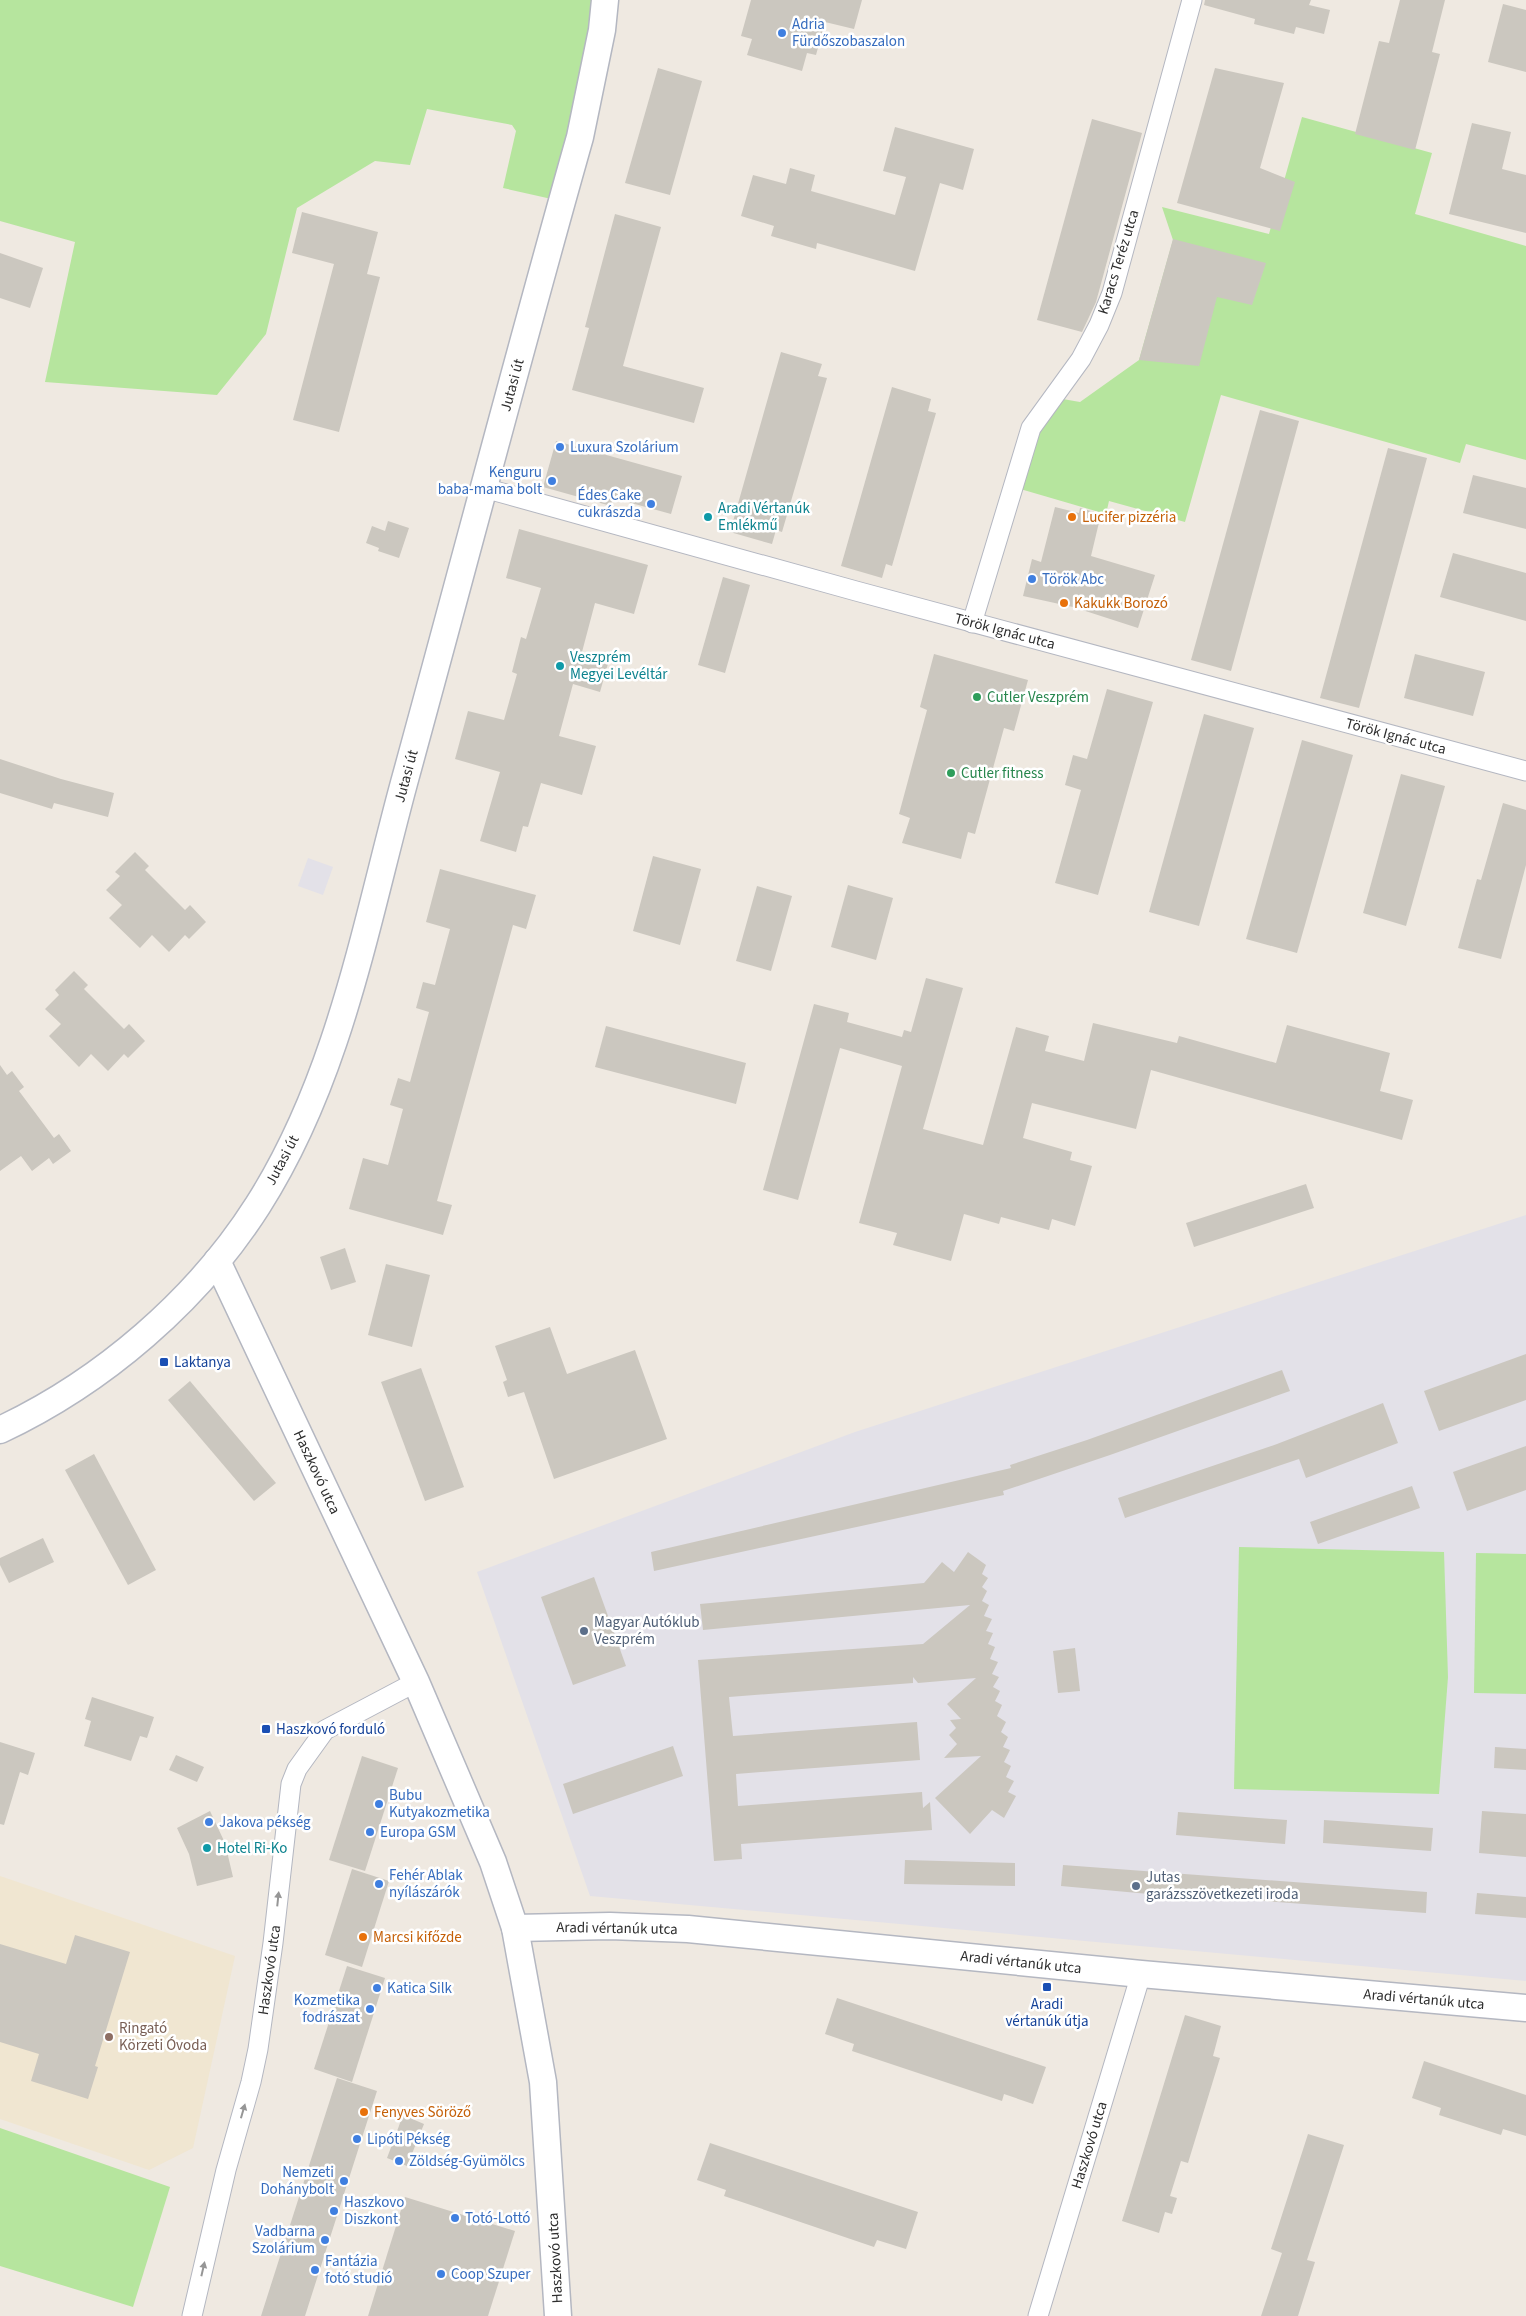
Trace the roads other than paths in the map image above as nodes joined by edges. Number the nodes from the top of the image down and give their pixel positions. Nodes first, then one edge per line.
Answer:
1 (605, 0) edge
2 (1192, 0) edge
3 (484, 488) junction
4 (972, 623) junction
5 (1526, 771) edge
6 (217, 1261) junction
7 (0, 1430) edge
8 (416, 1682) junction
9 (515, 1928) junction
10 (1141, 1974) junction
11 (1526, 2008) edge
12 (192, 2316) edge
13 (558, 2316) edge
14 (1038, 2316) edge

1 - 3 street, Jutasi út
2 - 4 street, Karacs Teréz utca
3 - 4 street, Török Ignác utca
3 - 6 street, Jutasi út
4 - 5 street, Török Ignác utca
6 - 7 street, Jutasi út
6 - 8 street, Haszkovó utca
8 - 9 street, Haszkovó utca
12 -> 8 street, Haszkovó utca
9 - 10 street, Aradi vértanúk utca
9 - 13 street, Haszkovó utca
10 - 11 street, Aradi vértanúk utca
10 - 14 street, Haszkovó utca

